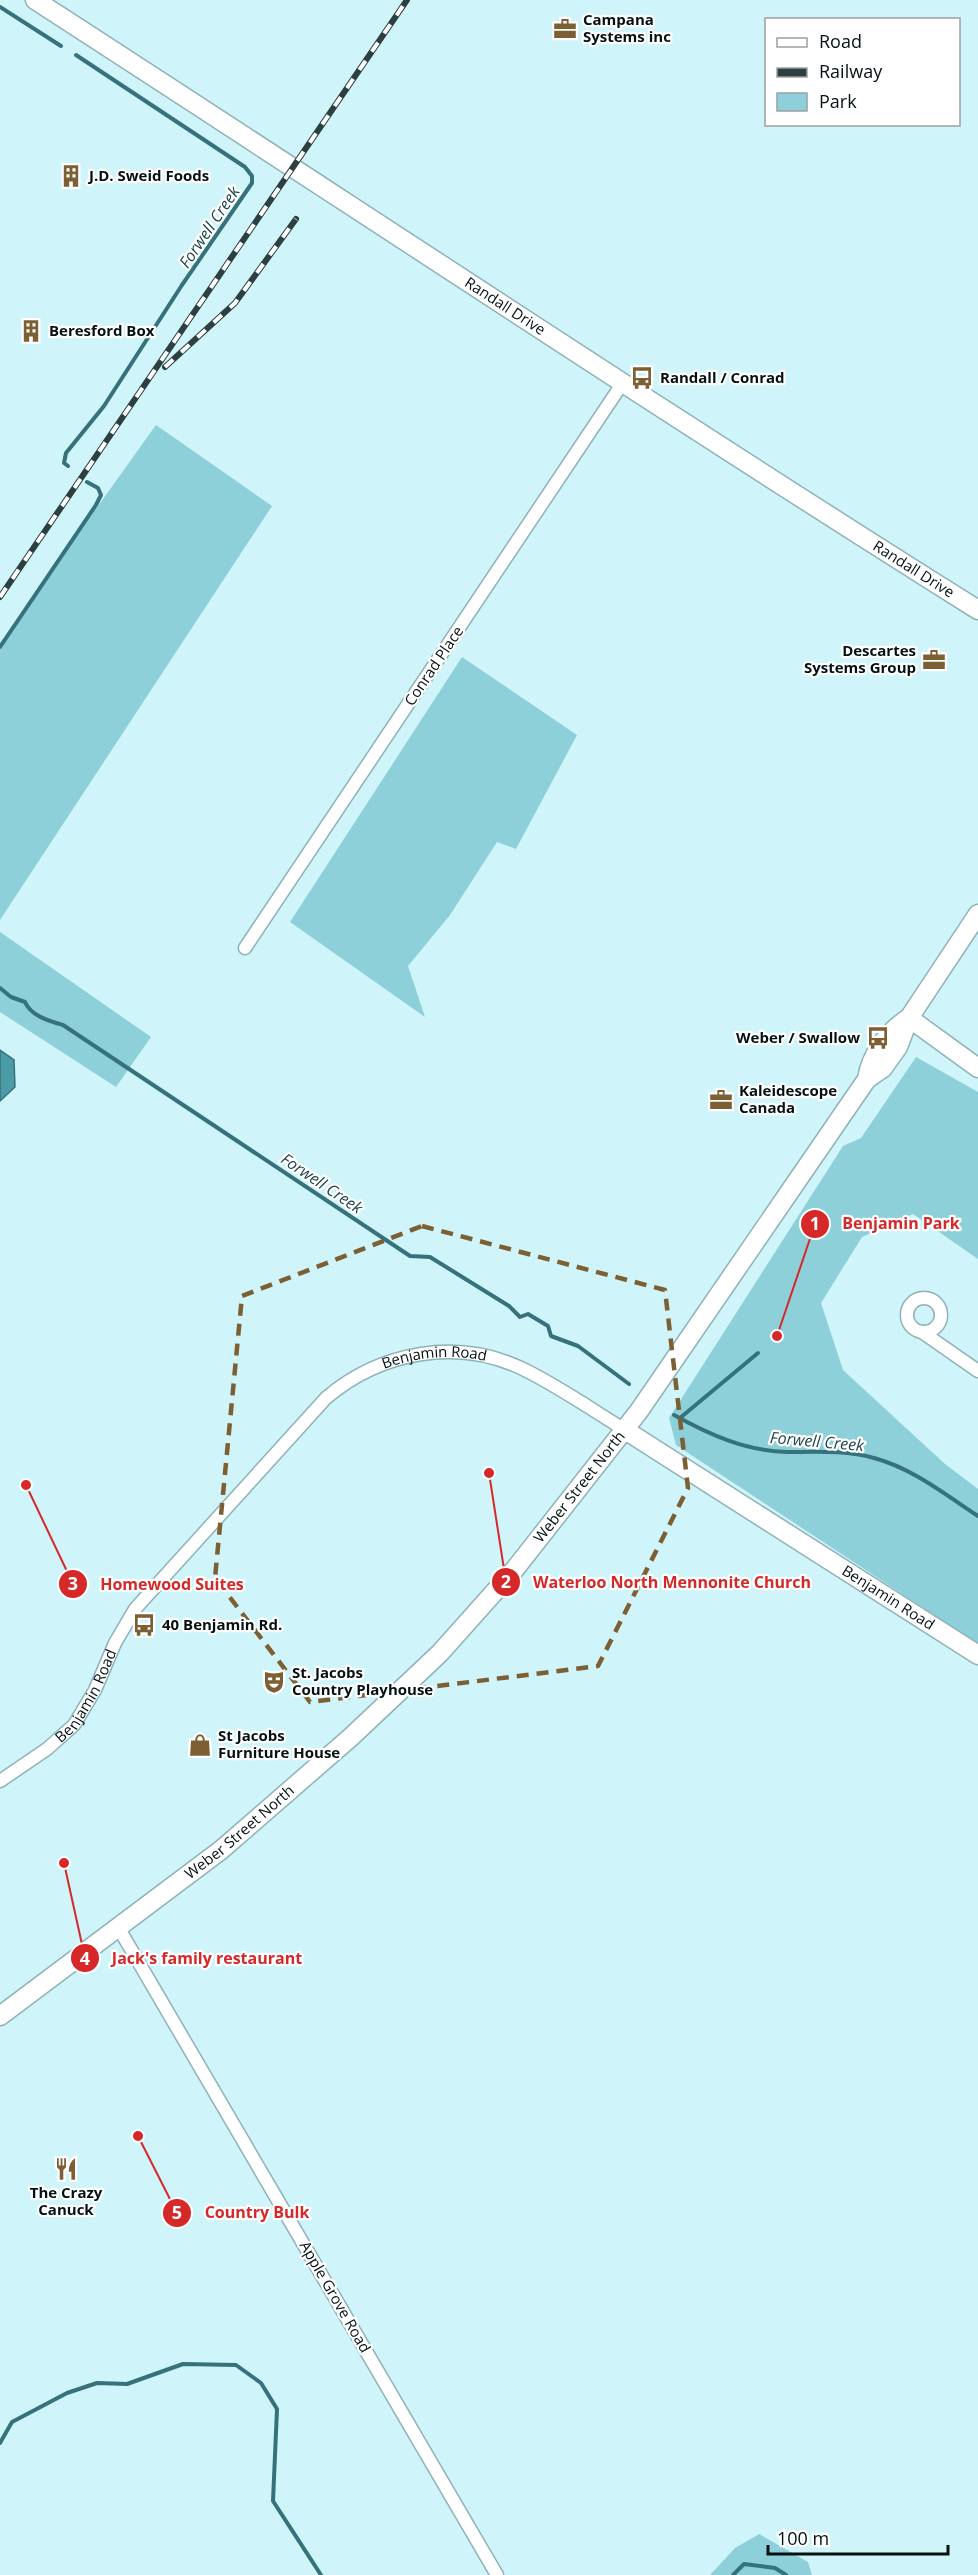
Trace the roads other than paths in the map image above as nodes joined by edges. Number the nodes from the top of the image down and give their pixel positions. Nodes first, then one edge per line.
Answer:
1 (35, 0) edge
2 (622, 384) junction
3 (978, 610) edge
4 (978, 914) edge
5 (245, 948) dead end
6 (909, 1018) junction
7 (978, 1068) edge
8 (922, 1332) dead end
9 (978, 1371) edge
10 (625, 1430) junction
11 (978, 1655) edge
12 (0, 1780) edge
13 (118, 1927) junction
14 (0, 2016) edge
15 (497, 2575) edge

1 - 2 street, Randall Drive
2 - 3 street, Randall Drive
2 - 5 street, Conrad Place
4 - 6 street, Weber Street North
6 - 7 street
6 - 10 street, Weber Street North
8 - 9 street
10 - 11 street, Benjamin Road
10 - 12 street, Benjamin Road
10 - 13 street, Weber Street North
13 - 14 street, Weber Street North
13 - 15 street, Apple Grove Road

